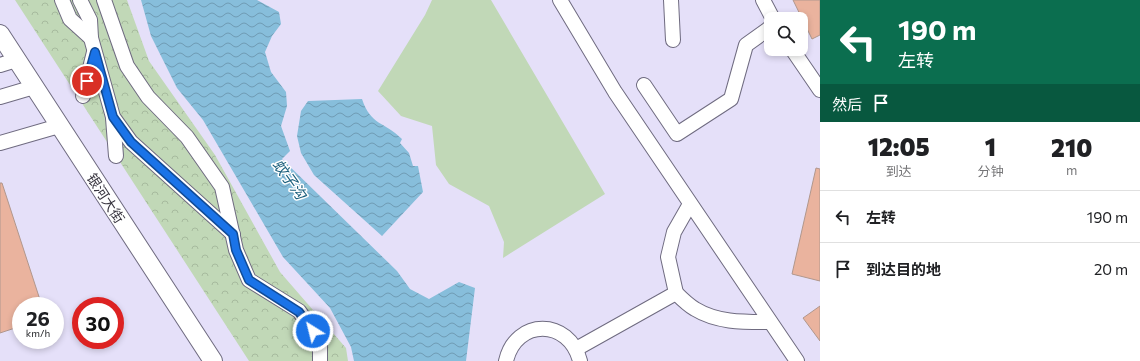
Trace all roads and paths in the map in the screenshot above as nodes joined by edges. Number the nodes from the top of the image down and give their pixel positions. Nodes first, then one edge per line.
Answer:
1 (62, 0) edge
2 (80, 0) edge
3 (104, 0) edge
4 (560, 0) edge
5 (670, 0) edge
6 (763, 0) edge
7 (769, 12) edge
8 (764, 32) edge
9 (0, 34) edge
10 (673, 40) dead end
11 (93, 45) junction
12 (797, 56) edge
13 (8, 62) edge
14 (644, 85) dead end
15 (34, 87) junction
16 (820, 90) edge
17 (83, 96) dead end
18 (0, 97) edge
19 (113, 117) junction
20 (59, 126) junction
21 (0, 143) edge
22 (116, 156) dead end
23 (690, 204) junction
24 (233, 234) junction
25 (676, 294) junction
26 (770, 322) junction
27 (578, 355) edge
28 (213, 361) edge
29 (320, 361) edge
30 (506, 361) edge
31 (797, 361) edge

1 - 11 street
2 - 11 street
3 - 24 street
4 - 23 street
5 - 10 street
6 - 7 street
8 - 14 street
9 - 13 main road, 银河大街
11 - 17 street
11 - 19 street
12 - 16 street
13 - 15 main road, 银河大街
15 - 18 street
15 - 20 main road, 银河大街
19 - 22 street
19 - 24 street
20 - 21 street
20 - 28 main road, 银河大街
23 - 25 street
23 - 26 street
24 - 29 street
25 - 26 street
25 - 27 street
26 - 31 street
27 - 30 street

